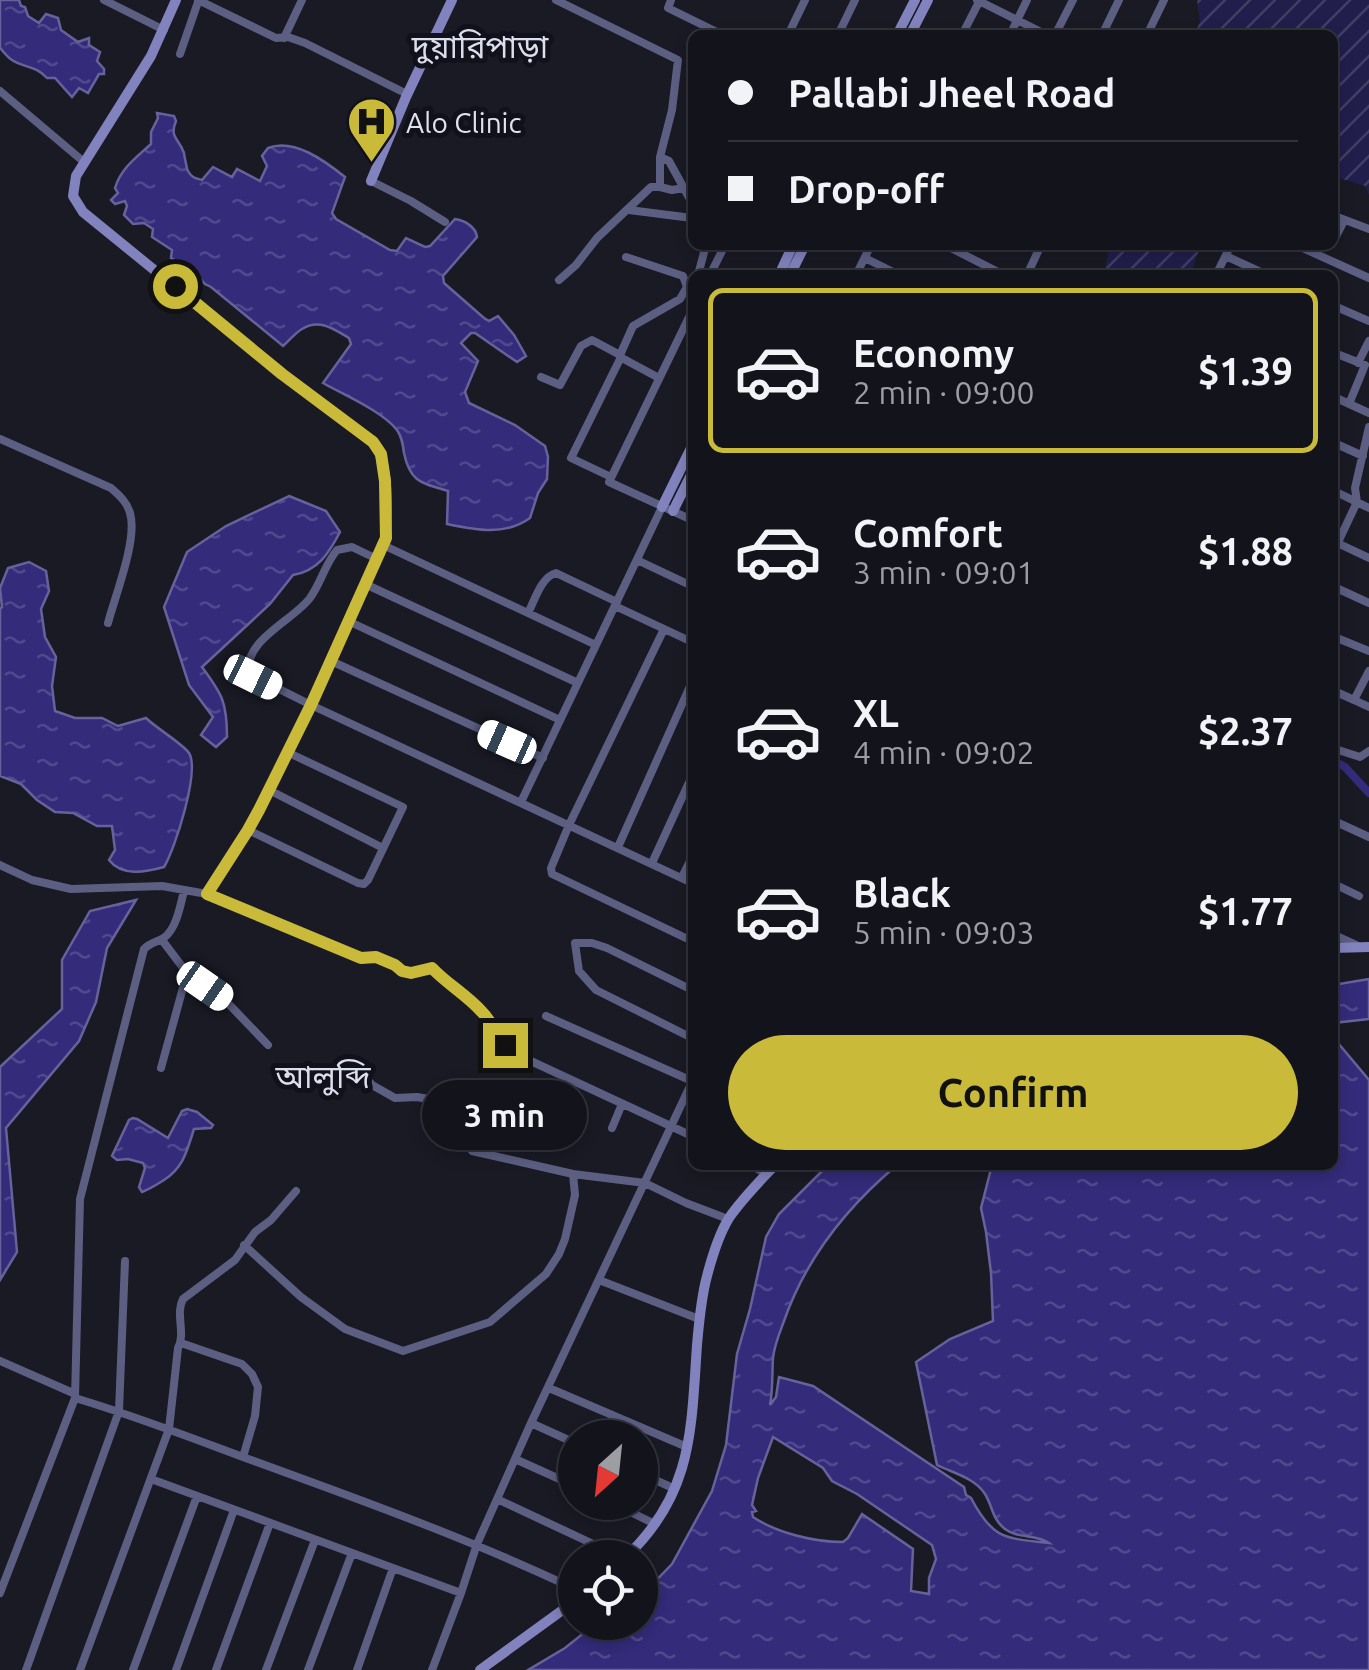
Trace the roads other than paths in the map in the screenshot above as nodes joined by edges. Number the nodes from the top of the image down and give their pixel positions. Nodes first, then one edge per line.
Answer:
1 (104, 0) edge
2 (176, 0) edge
3 (288, 0) edge
4 (452, 0) edge
5 (556, 0) edge
6 (805, 0) edge
7 (856, 0) edge
8 (915, 0) edge
9 (928, 0) edge
10 (979, 0) edge
11 (1027, 0) edge
12 (1072, 0) edge
13 (1119, 0) edge
14 (1164, 0) edge
15 (198, 1) edge
16 (670, 1) edge
17 (301, 3) edge
18 (1018, 20) junction
19 (164, 30) junction
20 (712, 30) edge
21 (790, 30) edge
22 (841, 30) edge
23 (900, 30) edge
24 (913, 30) edge
25 (964, 30) edge
26 (1013, 30) edge
27 (1037, 30) edge
28 (1058, 30) edge
29 (1104, 30) edge
30 (1149, 30) edge
31 (284, 38) junction
32 (180, 54) dead end
33 (0, 91) edge
34 (407, 94) junction
35 (660, 156) junction
36 (84, 162) junction
37 (371, 182) joint
38 (660, 187) junction
39 (684, 188) junction
40 (688, 195) edge
41 (629, 210) junction
42 (688, 217) edge
43 (1338, 218) edge
44 (1344, 220) junction
45 (446, 222) dead end
46 (1369, 229) edge
47 (1338, 232) edge
48 (868, 250) edge
49 (955, 250) edge
50 (1229, 250) edge
51 (1308, 250) edge
52 (1330, 250) edge
53 (1226, 256) junction
54 (626, 257) dead end
55 (864, 258) junction
56 (1326, 258) junction
57 (858, 270) edge
58 (889, 270) edge
59 (994, 270) edge
60 (1219, 270) edge
61 (1256, 270) edge
62 (1369, 278) edge
63 (559, 280) dead end
64 (688, 284) edge
65 (688, 289) edge
66 (1338, 308) edge
67 (688, 319) edge
68 (1369, 322) edge
69 (1369, 341) edge
70 (1338, 355) edge
71 (620, 357) junction
72 (1358, 363) junction
73 (541, 377) dead end
74 (659, 378) junction
75 (1338, 399) edge
76 (1349, 404) junction
77 (1369, 414) edge
78 (1369, 427) edge
79 (0, 438) edge
80 (1338, 445) edge
81 (688, 456) edge
82 (1363, 456) junction
83 (1364, 471) edge
84 (611, 477) junction
85 (688, 479) edge
86 (1338, 493) edge
87 (1357, 502) junction
88 (1369, 508) edge
89 (668, 509) junction
90 (688, 518) edge
91 (1338, 537) edge
92 (385, 542) junction
93 (1338, 543) edge
94 (1369, 558) edge
95 (377, 559) junction
96 (636, 560) junction
97 (365, 584) junction
98 (688, 584) edge
99 (1338, 589) edge
100 (1369, 603) edge
101 (616, 604) junction
102 (528, 613) junction
103 (348, 620) junction
104 (108, 624) dead end
105 (664, 629) junction
106 (1338, 638) edge
107 (688, 640) edge
108 (596, 645) junction
109 (1369, 651) edge
110 (330, 662) junction
111 (1369, 671) edge
112 (578, 684) junction
113 (688, 691) edge
114 (1338, 693) edge
115 (1354, 700) junction
116 (311, 705) junction
117 (1369, 707) edge
118 (560, 720) junction
119 (1338, 750) edge
120 (1369, 751) edge
121 (287, 752) junction
122 (542, 758) junction
123 (688, 785) edge
124 (269, 790) junction
125 (521, 802) junction
126 (1338, 823) edge
127 (570, 825) junction
128 (248, 830) junction
129 (1369, 837) edge
130 (618, 847) junction
131 (383, 848) junction
132 (652, 863) junction
133 (0, 865) edge
134 (688, 865) edge
135 (682, 877) junction
136 (688, 881) edge
137 (1338, 886) edge
138 (184, 891) junction
139 (207, 894) junction
140 (1360, 896) dead end
141 (1338, 936) edge
142 (162, 940) junction
143 (688, 940) edge
144 (1365, 947) edge
145 (1338, 948) edge
146 (187, 973) junction
147 (688, 988) edge
148 (546, 1016) dead end
149 (688, 1036) edge
150 (268, 1045) dead end
151 (161, 1068) dead end
152 (364, 1076) dead end
153 (688, 1080) edge
154 (688, 1091) edge
155 (622, 1104) junction
156 (671, 1127) junction
157 (612, 1128) dead end
158 (688, 1134) edge
159 (770, 1170) edge
160 (573, 1174) junction
161 (645, 1182) junction
162 (296, 1190) dead end
163 (728, 1220) junction
164 (243, 1244) junction
165 (124, 1261) dead end
166 (600, 1280) junction
167 (699, 1319) junction
168 (181, 1344) junction
169 (0, 1361) edge
170 (549, 1388) junction
171 (74, 1395) junction
172 (119, 1411) junction
173 (532, 1423) junction
174 (169, 1430) junction
175 (558, 1435) edge
176 (687, 1447) junction
177 (243, 1457) junction
178 (516, 1458) junction
179 (558, 1478) edge
180 (151, 1479) junction
181 (658, 1481) edge
182 (675, 1489) junction
183 (196, 1496) junction
184 (497, 1499) junction
185 (234, 1510) junction
186 (648, 1520) edge
187 (270, 1523) junction
188 (656, 1524) junction
189 (316, 1540) junction
190 (585, 1540) edge
191 (641, 1540) edge
192 (477, 1544) junction
193 (352, 1553) junction
194 (393, 1568) junction
195 (558, 1581) edge
196 (0, 1593) edge
197 (461, 1594) junction
198 (558, 1613) edge
199 (26, 1670) edge
200 (80, 1670) edge
201 (133, 1670) edge
202 (176, 1670) edge
203 (216, 1670) edge
204 (266, 1670) edge
205 (308, 1670) edge
206 (357, 1670) edge
207 (432, 1670) edge
208 (480, 1670) edge

1 - 19 street
2 - 19 street
3 - 17 street
4 - 34 street
5 - 35 street
6 - 21 street
7 - 22 street
8 - 23 street
9 - 24 street
10 - 18 street
10 - 25 street
11 - 18 street
12 - 28 street
13 - 29 street
14 - 30 street
15 - 31 street
15 - 32 street
16 - 20 street
17 - 31 street
18 - 26 street
18 - 27 street
19 - 36 street
31 - 34 street
33 - 36 street
34 - 37 street
35 - 38 street
35 - 39 street
36 - 92 street
37 - 45 street
38 - 39 street
38 - 41 street
39 - 40 street
41 - 42 street
41 - 63 street
43 - 44 street
44 - 46 street
44 - 47 street
48 - 55 street
49 - 59 street
50 - 53 street
51 - 56 street
52 - 56 street
53 - 60 street
53 - 61 street
54 - 64 street
55 - 57 street
55 - 58 street
56 - 62 street
65 - 71 street
66 - 68 street
67 - 74 street
69 - 72 street
70 - 72 street
71 - 73 street
71 - 74 street
71 - 84 street
72 - 76 street
74 - 84 street
75 - 76 street
76 - 77 street
78 - 82 street
79 - 104 street
80 - 82 street
81 - 89 street
82 - 83 street
83 - 87 street
84 - 89 street
85 - 89 street
86 - 87 street
87 - 88 street
87 - 91 street
89 - 90 street
89 - 96 street
92 - 95 street
92 - 102 street
93 - 94 street
95 - 97 street
95 - 116 street
96 - 98 street
96 - 101 street
97 - 103 street
97 - 112 street
99 - 100 street
101 - 102 street
101 - 105 street
101 - 108 street
102 - 108 street
103 - 110 street
103 - 118 street
105 - 107 street
105 - 127 street
106 - 109 street
108 - 112 street
110 - 116 street
110 - 122 street
111 - 115 street
112 - 118 street
113 - 130 street
114 - 115 street
115 - 117 street
116 - 121 street
116 - 125 street
118 - 122 street
119 - 120 street
121 - 124 street
121 - 131 street
122 - 125 street
123 - 132 street
124 - 128 street
124 - 131 street
125 - 127 street
126 - 129 street
127 - 130 street
127 - 143 street
128 - 131 street
128 - 139 street
130 - 132 street
132 - 135 street
133 - 138 street
134 - 135 street
135 - 136 street
137 - 140 street
138 - 139 street
138 - 142 street
139 - 155 street
141 - 144 street
142 - 146 street
142 - 171 street
144 - 145 street
146 - 150 street
146 - 151 street
147 - 149 street
148 - 153 street
152 - 160 street
154 - 156 street
155 - 156 street
155 - 157 street
156 - 158 street
156 - 161 street
159 - 163 street
160 - 161 street
160 - 164 street
161 - 163 street
161 - 166 street
162 - 164 street
163 - 167 street
164 - 168 street
165 - 172 street
166 - 167 street
166 - 170 street
167 - 176 street
168 - 174 street
168 - 177 street
169 - 171 street
170 - 173 street
170 - 176 street
171 - 172 street
171 - 196 street
172 - 174 street
172 - 199 street
173 - 175 street
173 - 178 street
174 - 177 street
174 - 180 street
176 - 182 street
177 - 192 street
178 - 179 street
178 - 184 street
180 - 183 street
180 - 200 street
181 - 182 street
182 - 188 street
183 - 185 street
183 - 201 street
184 - 190 street
184 - 192 street
185 - 187 street
185 - 202 street
186 - 188 street
187 - 189 street
187 - 203 street
188 - 191 street
189 - 193 street
189 - 204 street
192 - 195 street
192 - 197 street
193 - 194 street
193 - 205 street
194 - 197 street
194 - 206 street
197 - 207 street
198 - 208 street

